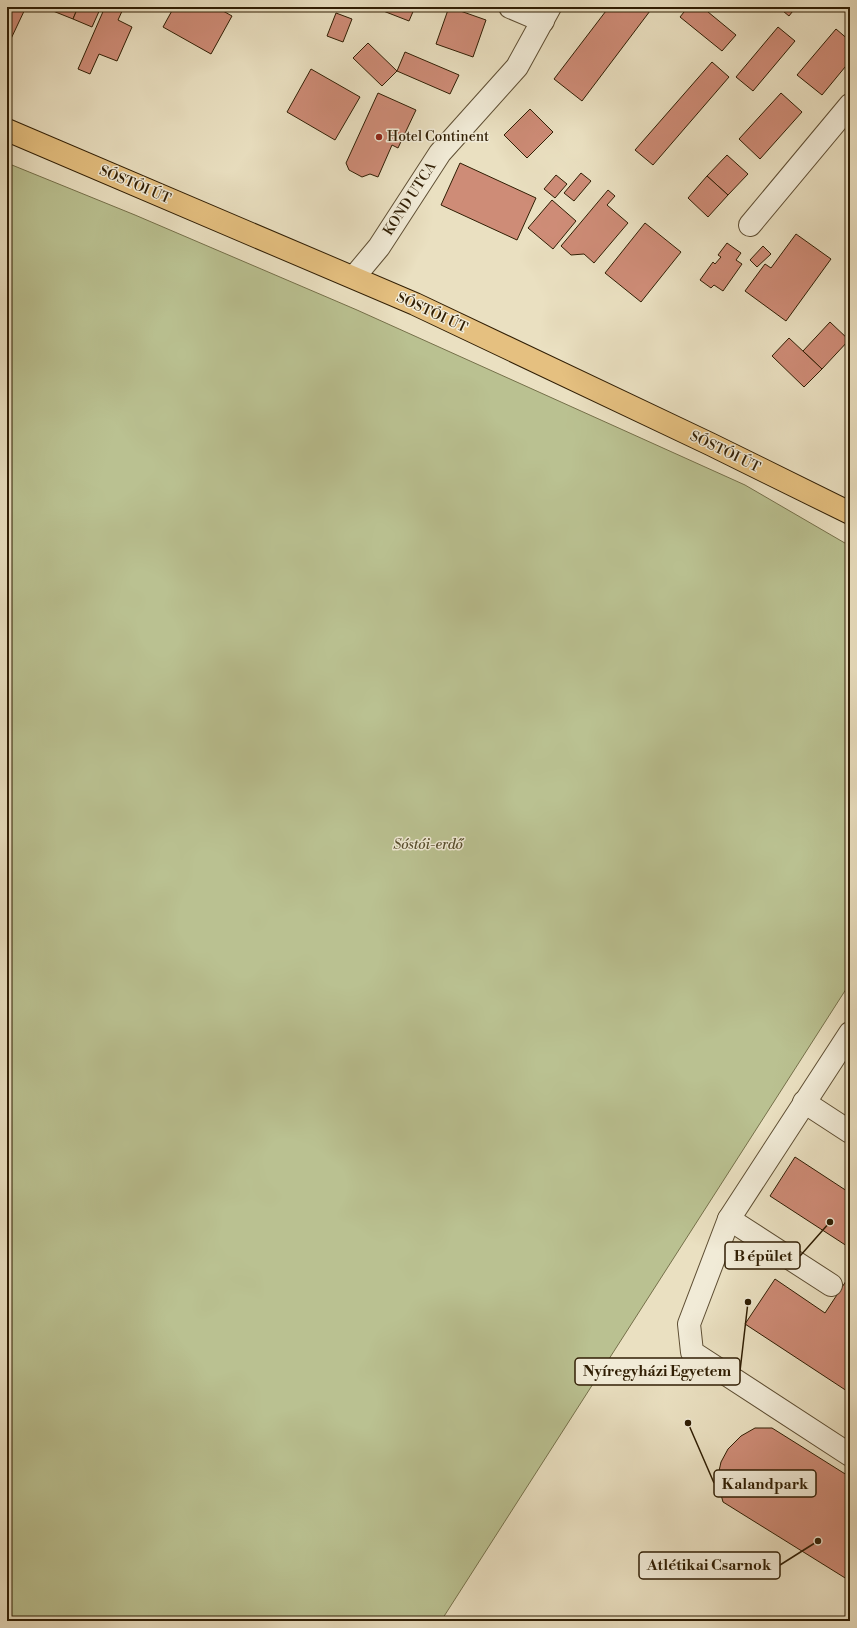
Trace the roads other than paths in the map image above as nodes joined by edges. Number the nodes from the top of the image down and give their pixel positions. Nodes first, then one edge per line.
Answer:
1 (510, 7) edge
2 (547, 14) edge
3 (850, 105) edge
4 (7, 130) edge
5 (750, 225) dead end
6 (354, 277) junction
7 (850, 513) edge
8 (850, 1033) edge
9 (804, 1102) junction
10 (850, 1132) edge
11 (729, 1219) junction
12 (831, 1285) dead end
13 (850, 1455) edge

1 - 2 street
2 - 6 street, KOND UTCA
3 - 5 street
4 - 6 main road, SÓSTÓI ÚT
6 - 7 main road, SÓSTÓI ÚT
8 - 9 street
9 - 10 street
9 - 11 street
11 - 12 street
11 - 13 street

